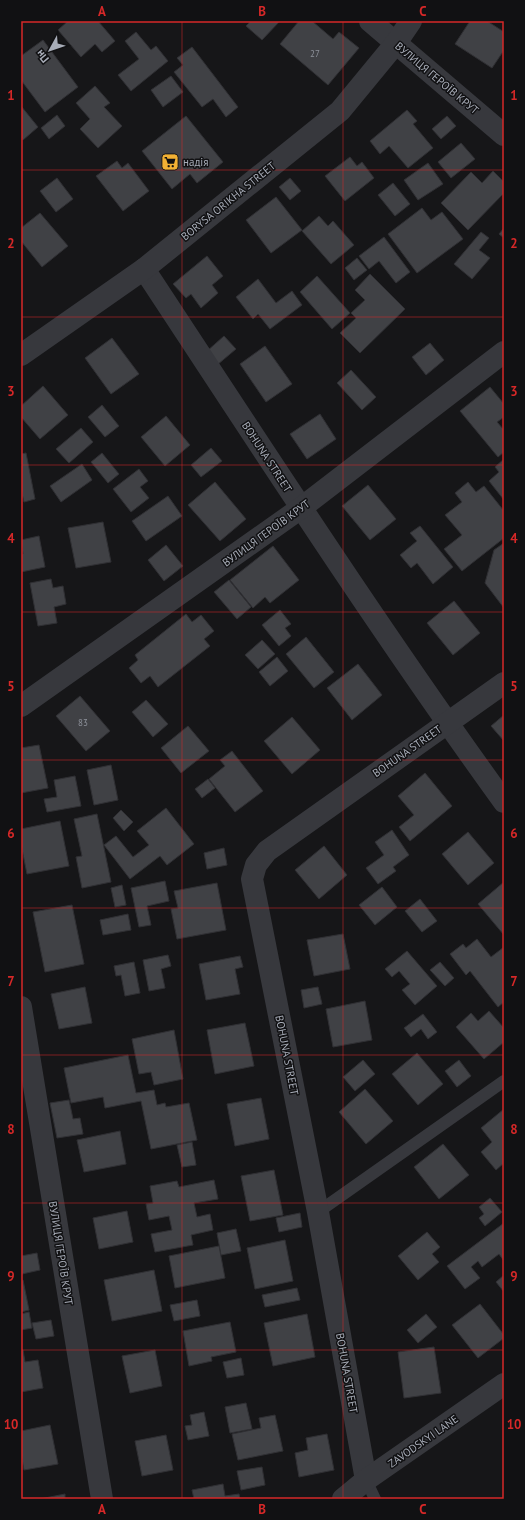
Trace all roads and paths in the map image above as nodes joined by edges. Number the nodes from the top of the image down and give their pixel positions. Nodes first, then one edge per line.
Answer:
1 (370, 21) edge
2 (411, 21) edge
3 (396, 43) junction
4 (504, 135) edge
5 (144, 270) junction
6 (504, 352) edge
7 (21, 355) edge
8 (301, 508) junction
9 (504, 683) edge
10 (21, 706) edge
11 (447, 723) junction
12 (504, 802) edge
13 (21, 1007) edge
14 (504, 1081) edge
15 (318, 1212) junction
16 (504, 1384) edge
17 (370, 1490) edge
18 (102, 1499) edge
19 (343, 1499) edge

1 - 3 street, ВУЛИЦЯ ГЕРОЇВ КРУТ
2 - 3 street, BORYSA ORIKHA STREET
3 - 4 street, ВУЛИЦЯ ГЕРОЇВ КРУТ
3 - 5 street, BORYSA ORIKHA STREET
5 - 7 street, BORYSA ORIKHA STREET
5 - 8 street, BOHUNA STREET
6 - 8 street, ВУЛИЦЯ ГЕРОЇВ КРУТ
8 - 10 street, ВУЛИЦЯ ГЕРОЇВ КРУТ
8 - 11 street, BOHUNA STREET
9 - 11 street, BOHUNA STREET
11 - 12 street, BOHUNA STREET
11 - 15 street, BOHUNA STREET
13 - 18 street, ВУЛИЦЯ ГЕРОЇВ КРУТ
14 - 15 lane
15 - 17 street, BOHUNA STREET
16 - 17 street, ZAVODSKYI LANE
17 - 19 street, ZAVODSKYI LANE

